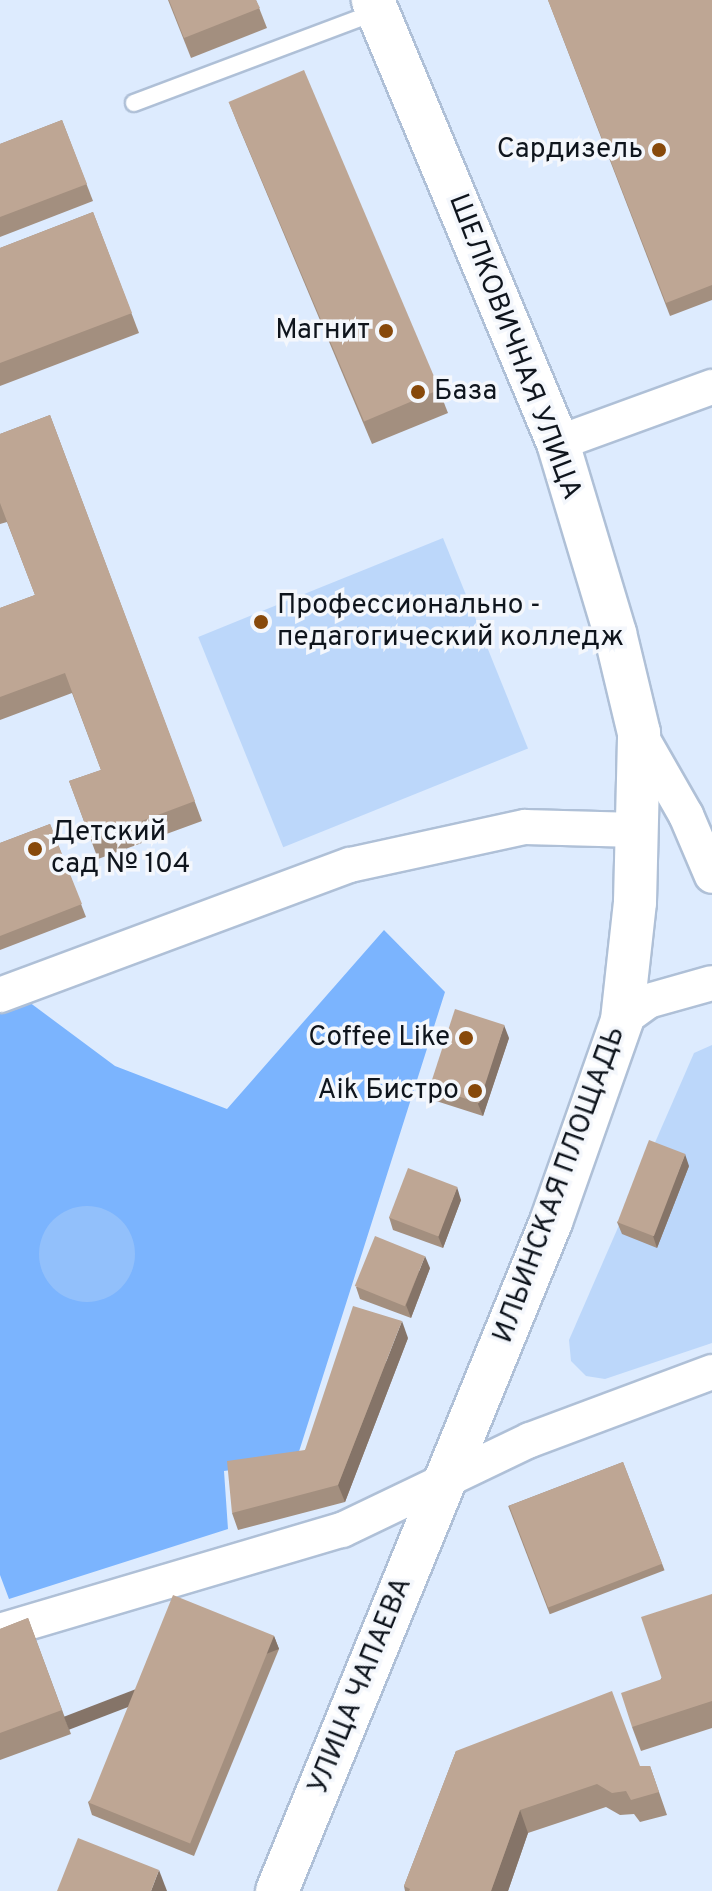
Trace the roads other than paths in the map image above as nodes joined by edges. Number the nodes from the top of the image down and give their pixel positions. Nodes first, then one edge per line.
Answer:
1 (375, 6) edge
2 (134, 103) dead end
3 (712, 387) edge
4 (558, 443) junction
5 (639, 733) junction
6 (637, 830) junction
7 (712, 876) edge
8 (712, 983) edge
9 (0, 995) edge
10 (622, 1020) junction
11 (712, 1372) edge
12 (444, 1481) junction
13 (0, 1631) edge
14 (277, 1891) edge

1 - 2 lane
1 - 4 street, ШЕЛКОВИЧНАЯ УЛИЦА
3 - 4 street
4 - 5 street, ШЕЛКОВИЧНАЯ УЛИЦА
5 - 6 street, ИЛЬИНСКАЯ ПЛОЩАДЬ
5 - 7 street, ШЕЛКОВИЧНАЯ УЛИЦА
6 - 9 street
6 - 10 street, ИЛЬИНСКАЯ ПЛОЩАДЬ
8 - 10 street
10 - 12 street, ИЛЬИНСКАЯ ПЛОЩАДЬ
11 - 12 street
12 - 13 street
12 - 14 street, УЛИЦА ЧАПАЕВА

